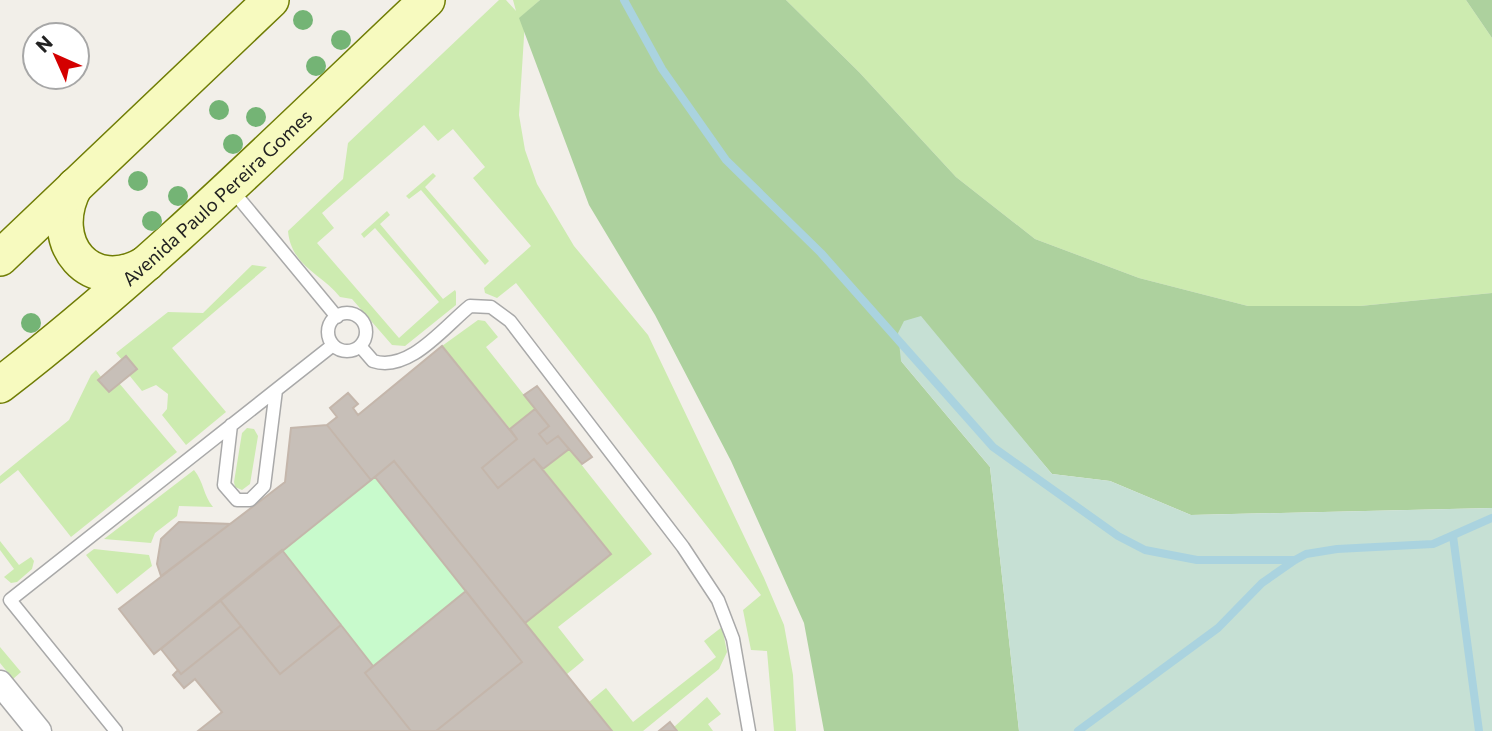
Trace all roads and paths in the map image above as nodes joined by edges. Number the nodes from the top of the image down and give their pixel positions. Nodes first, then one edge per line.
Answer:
1 (271, 0) edge
2 (426, 0) edge
3 (75, 186) junction
4 (229, 186) junction
5 (0, 258) edge
6 (153, 260) junction
7 (337, 317) junction
8 (333, 345) junction
9 (360, 346) junction
10 (0, 385) edge
11 (276, 390) junction
12 (231, 425) junction
13 (0, 683) edge
14 (39, 731) edge
15 (116, 731) edge
16 (749, 731) edge

1 - 3 main road
2 - 4 main road, Avenida Paulo Pereira Gomes
3 - 5 main road
3 - 6 main road
4 - 6 main road, Avenida Paulo Pereira Gomes
4 - 7 lane
6 - 10 main road, Avenida Paulo Pereira Gomes
7 - 8 lane
7 - 9 lane
8 - 9 lane
8 - 11 lane
9 - 16 lane
11 - 12 lane
11 - 12 lane
12 - 15 lane
13 - 14 street

